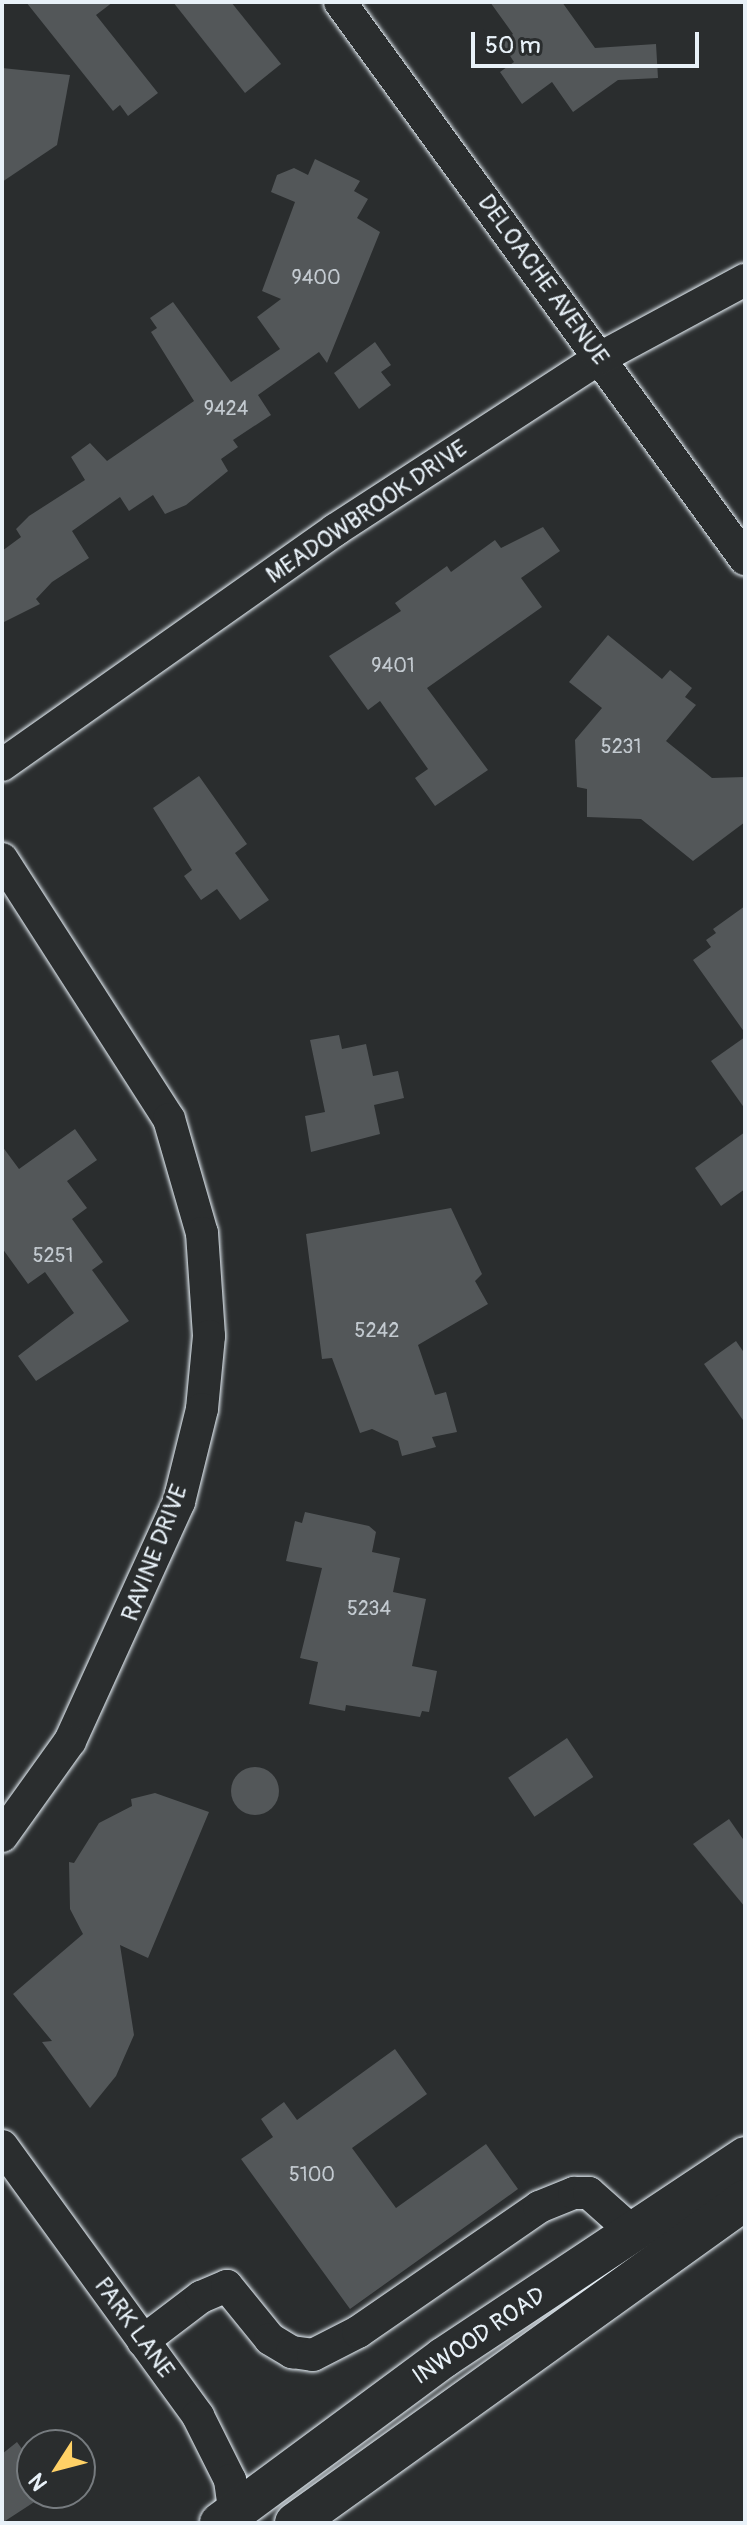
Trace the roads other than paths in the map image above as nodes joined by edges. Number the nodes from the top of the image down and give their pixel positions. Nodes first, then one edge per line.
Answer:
1 (340, 2) edge
2 (745, 280) edge
3 (600, 358) junction
4 (745, 559) edge
5 (2, 765) edge
6 (2, 859) edge
7 (2, 1836) edge
8 (2, 2146) edge
9 (745, 2157) edge
10 (745, 2200) edge
11 (678, 2225) junction
12 (633, 2232) junction
13 (143, 2341) junction
14 (230, 2519) edge
15 (295, 2523) edge

1 - 3 street, DELOACHE AVENUE
2 - 3 street, MEADOWBROOK DRIVE
3 - 4 street, DELOACHE AVENUE
3 - 5 street, MEADOWBROOK DRIVE
6 - 7 street, RAVINE DRIVE
8 - 13 street, PARK LANE
9 - 11 main road, INWOOD ROAD
10 - 11 main road, INWOOD ROAD
11 - 12 main road, INWOOD ROAD
11 - 15 main road, INWOOD ROAD
12 - 13 street
12 - 14 main road, INWOOD ROAD
13 - 14 street, PARK LANE

